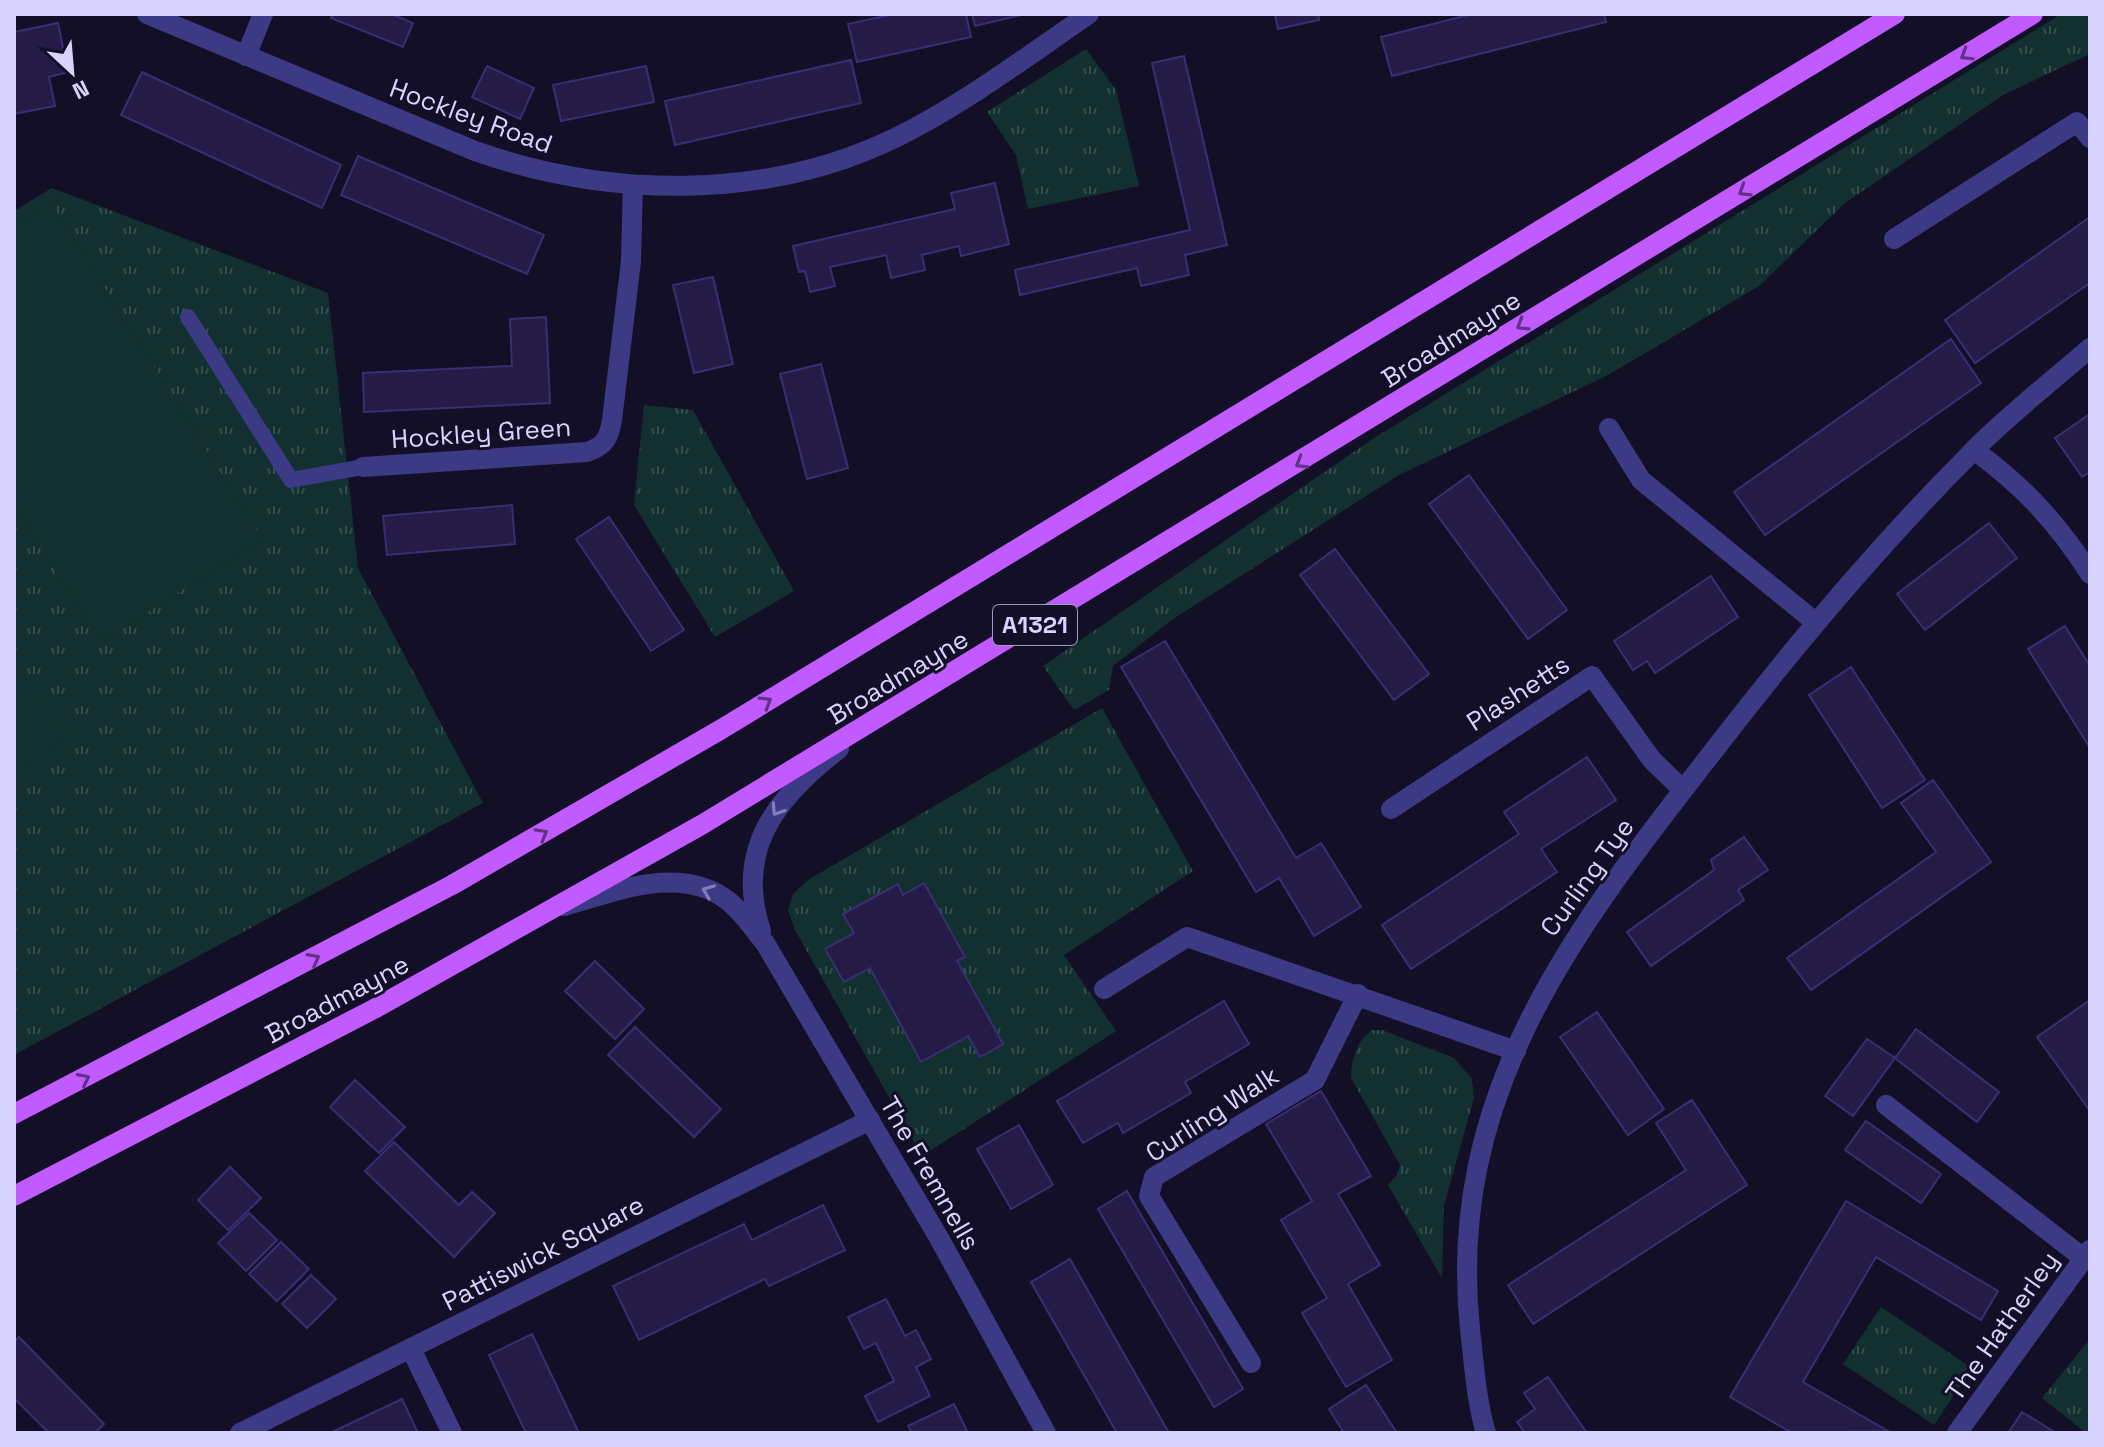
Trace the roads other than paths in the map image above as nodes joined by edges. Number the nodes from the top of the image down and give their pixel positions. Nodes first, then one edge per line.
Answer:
1 (147, 14) edge
2 (263, 14) edge
3 (1089, 14) edge
4 (1895, 14) edge
5 (2033, 14) edge
6 (246, 56) junction
7 (2090, 138) edge
8 (633, 185) junction
9 (1894, 239) dead end
10 (188, 317) dead end
11 (2090, 348) edge
12 (1609, 428) dead end
13 (1974, 450) junction
14 (363, 467) joint
15 (2090, 574) edge
16 (1814, 621) junction
17 (876, 721) junction
18 (1683, 790) junction
19 (1391, 809) dead end
20 (558, 908) junction
21 (765, 943) junction
22 (1104, 989) dead end
23 (1358, 994) junction
24 (1516, 1051) junction
25 (1886, 1105) dead end
26 (14, 1114) edge
27 (870, 1120) junction
28 (14, 1196) edge
29 (2086, 1254) edge
30 (411, 1349) junction
31 (1251, 1363) dead end
32 (240, 1433) edge
33 (452, 1433) edge
34 (1046, 1433) edge
35 (1486, 1433) edge
36 (1957, 1433) edge

1 - 6 street, Hockley Road
2 - 6 street
3 - 8 street, Hockley Road
26 -> 4 main road, Broadmayne / A1321
5 -> 17 main road, Broadmayne / A1321
6 - 8 street, Hockley Road
7 - 9 street
8 - 14 street, Hockley Green
10 - 14 lane, Hockley Green
11 - 13 street, Curling Tye
12 - 16 street
13 - 15 street
13 - 16 street, Curling Tye
16 - 18 street, Curling Tye
17 - 20 main road, Broadmayne / A1321
17 -> 21 street, The Fremnells
18 - 19 street, Plashetts
18 - 24 street, Curling Tye
21 -> 20 street, The Fremnells
20 - 28 main road, Broadmayne / A1321
21 - 27 street, The Fremnells
22 - 23 street
23 - 24 street
23 - 31 street, Curling Walk
24 - 35 street, Curling Tye
25 - 29 street
27 - 30 street, Pattiswick Square
27 - 34 street, The Fremnells
29 - 36 street, The Hatherley
30 - 32 street, Pattiswick Square
30 - 33 street

